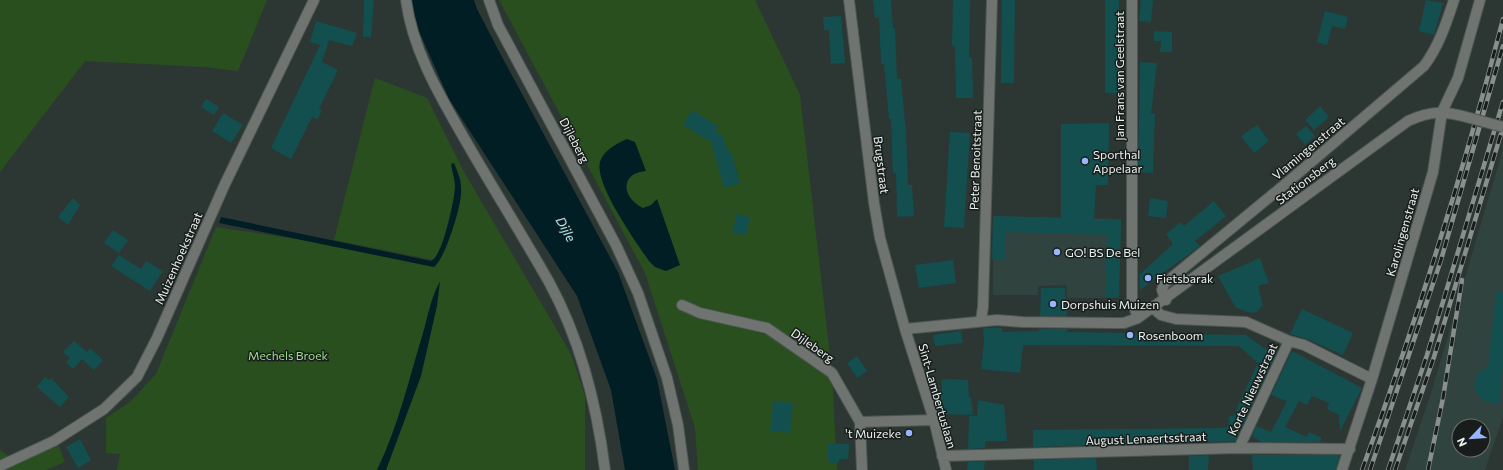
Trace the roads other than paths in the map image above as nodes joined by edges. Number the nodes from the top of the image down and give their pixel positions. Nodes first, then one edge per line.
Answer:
1 (314, 0) edge
2 (406, 0) edge
3 (489, 0) edge
4 (849, 0) edge
5 (992, 0) edge
6 (1132, 0) edge
7 (1454, 0) edge
8 (1480, 0) edge
9 (1442, 112) junction
10 (1503, 127) edge
11 (1166, 300) junction
12 (682, 306) dead end
13 (1154, 309) junction
14 (1138, 318) junction
15 (981, 320) junction
16 (905, 329) junction
17 (1289, 341) junction
18 (1372, 379) junction
19 (934, 420) junction
20 (860, 422) junction
21 (1239, 448) junction
22 (1350, 449) junction
23 (942, 456) junction
24 (0, 466) edge
25 (605, 470) edge
26 (684, 470) edge
27 (862, 470) edge
28 (946, 470) edge
29 (1342, 470) edge

1 - 24 street, Muizenhoekstraat
2 - 25 street
3 - 26 street, Dijleberg
4 - 16 street, Brugstraat
5 - 15 street, Peter Benoitstraat
6 - 14 street, Jan Frans van Geelstraat
7 - 11 street, Vlamingenstraat
8 - 9 street, Karolingenstraat
9 - 10 street, Stationsberg, bridge
9 - 11 street, Stationsberg
9 - 18 street, Karolingenstraat
11 - 13 street, Stationsberg
12 - 20 street, Dijleberg
13 - 14 street, Stationsberg
13 - 17 street
14 - 15 street, Stationsberg
15 - 16 street, Stationsberg
16 - 19 street, Sint-Lambertuslaan
17 - 18 street
17 - 21 street, Korte Nieuwstraat
18 - 22 street, Karolingenstraat
19 - 20 street
19 - 23 street, Sint-Lambertuslaan
20 - 27 street
21 - 22 street, August Lenaertsstraat
21 - 23 street, August Lenaertsstraat
22 - 29 street, Karolingenstraat
23 - 28 street, Sint-Lambertuslaan

